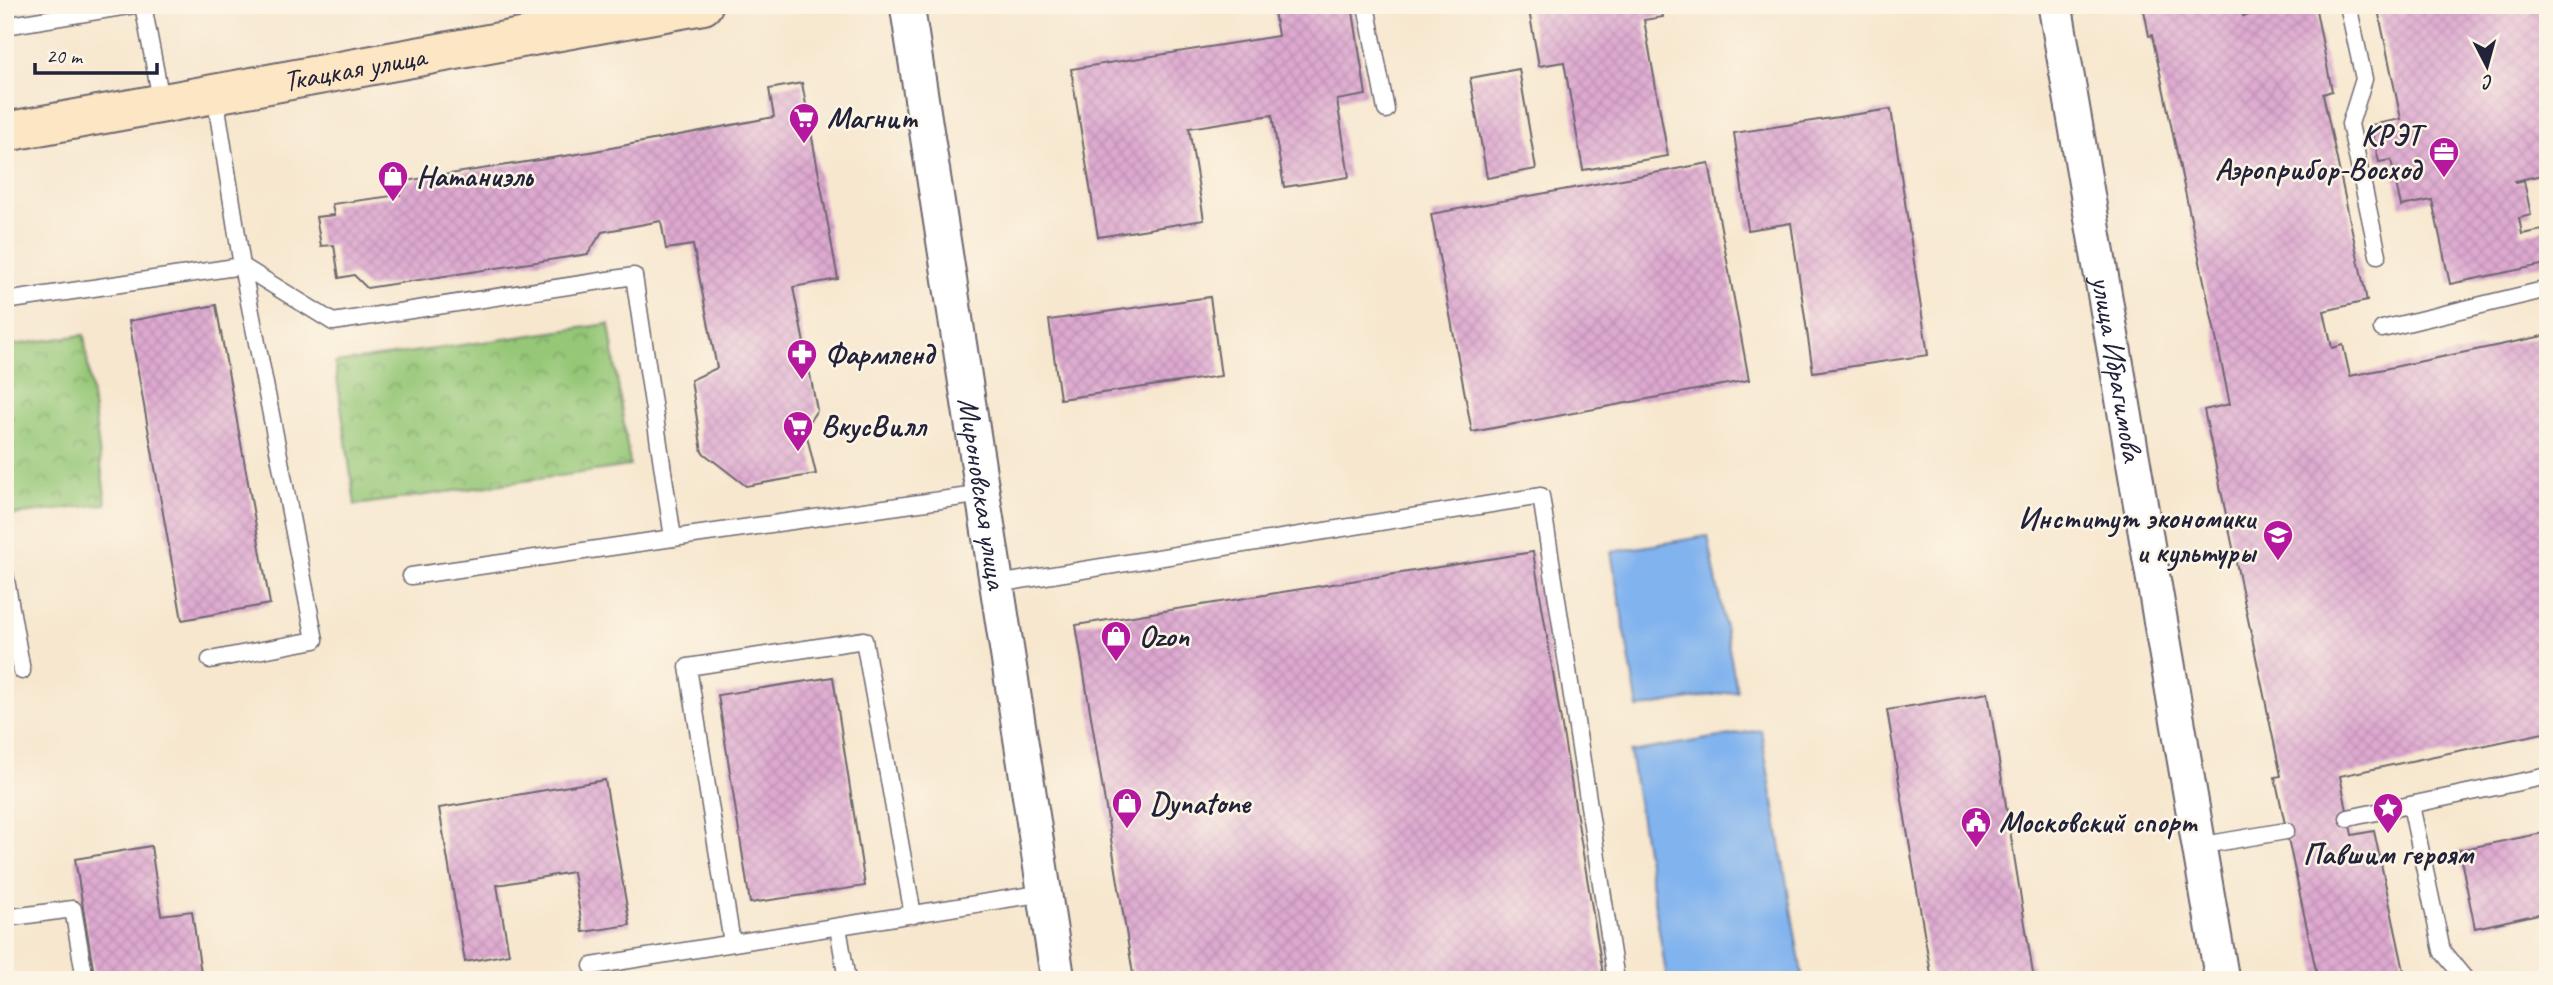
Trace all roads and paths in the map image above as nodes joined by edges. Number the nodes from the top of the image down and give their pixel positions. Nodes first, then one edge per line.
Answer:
1 (134, 5) edge
2 (143, 5) edge
3 (703, 5) edge
4 (907, 5) edge
5 (1366, 5) edge
6 (2055, 5) edge
7 (2348, 5) edge
8 (5, 26) edge
9 (215, 95) junction
10 (162, 105) junction
11 (1386, 110) dead end
12 (5, 132) edge
13 (2378, 255) dead end
14 (242, 266) junction
15 (2548, 289) edge
16 (5, 301) edge
17 (2382, 329) dead end
18 (982, 494) junction
19 (674, 538) junction
20 (5, 574) edge
21 (411, 576) dead end
22 (997, 584) junction
23 (210, 660) dead end
24 (22, 671) dead end
25 (2548, 776) edge
26 (2410, 805) junction
27 (2348, 818) dead end
28 (2286, 831) dead end
29 (2198, 846) junction
30 (1044, 893) junction
31 (913, 915) junction
32 (5, 918) edge
33 (838, 927) junction
34 (732, 943) junction
35 (592, 966) dead end
36 (85, 980) edge
37 (847, 980) edge
38 (1058, 980) edge
39 (1616, 980) edge
40 (2222, 980) edge
41 (2466, 980) edge

1 - 8 lane
2 - 10 lane
3 - 9 street, Ткацкая улица
4 - 18 street, Мироновская улица
5 - 11 lane
6 - 29 street, улица Ибрагимова
7 - 13 lane
9 - 10 street, Ткацкая улица
9 - 14 lane
10 - 12 street, Ткацкая улица
14 - 16 lane
14 - 19 lane
14 - 23 lane
15 - 17 lane
18 - 19 lane
18 - 22 street, Мироновская улица
19 - 21 lane
20 - 24 lane
22 - 30 street, Мироновская улица
22 - 39 lane
25 - 26 lane
26 - 27 lane
26 - 41 lane
28 - 29 lane
29 - 40 street, улица Ибрагимова
30 - 31 lane
30 - 38 street, Мироновская улица
31 - 33 lane
31 - 34 lane
32 - 36 lane
33 - 34 lane
33 - 37 lane
34 - 35 lane

